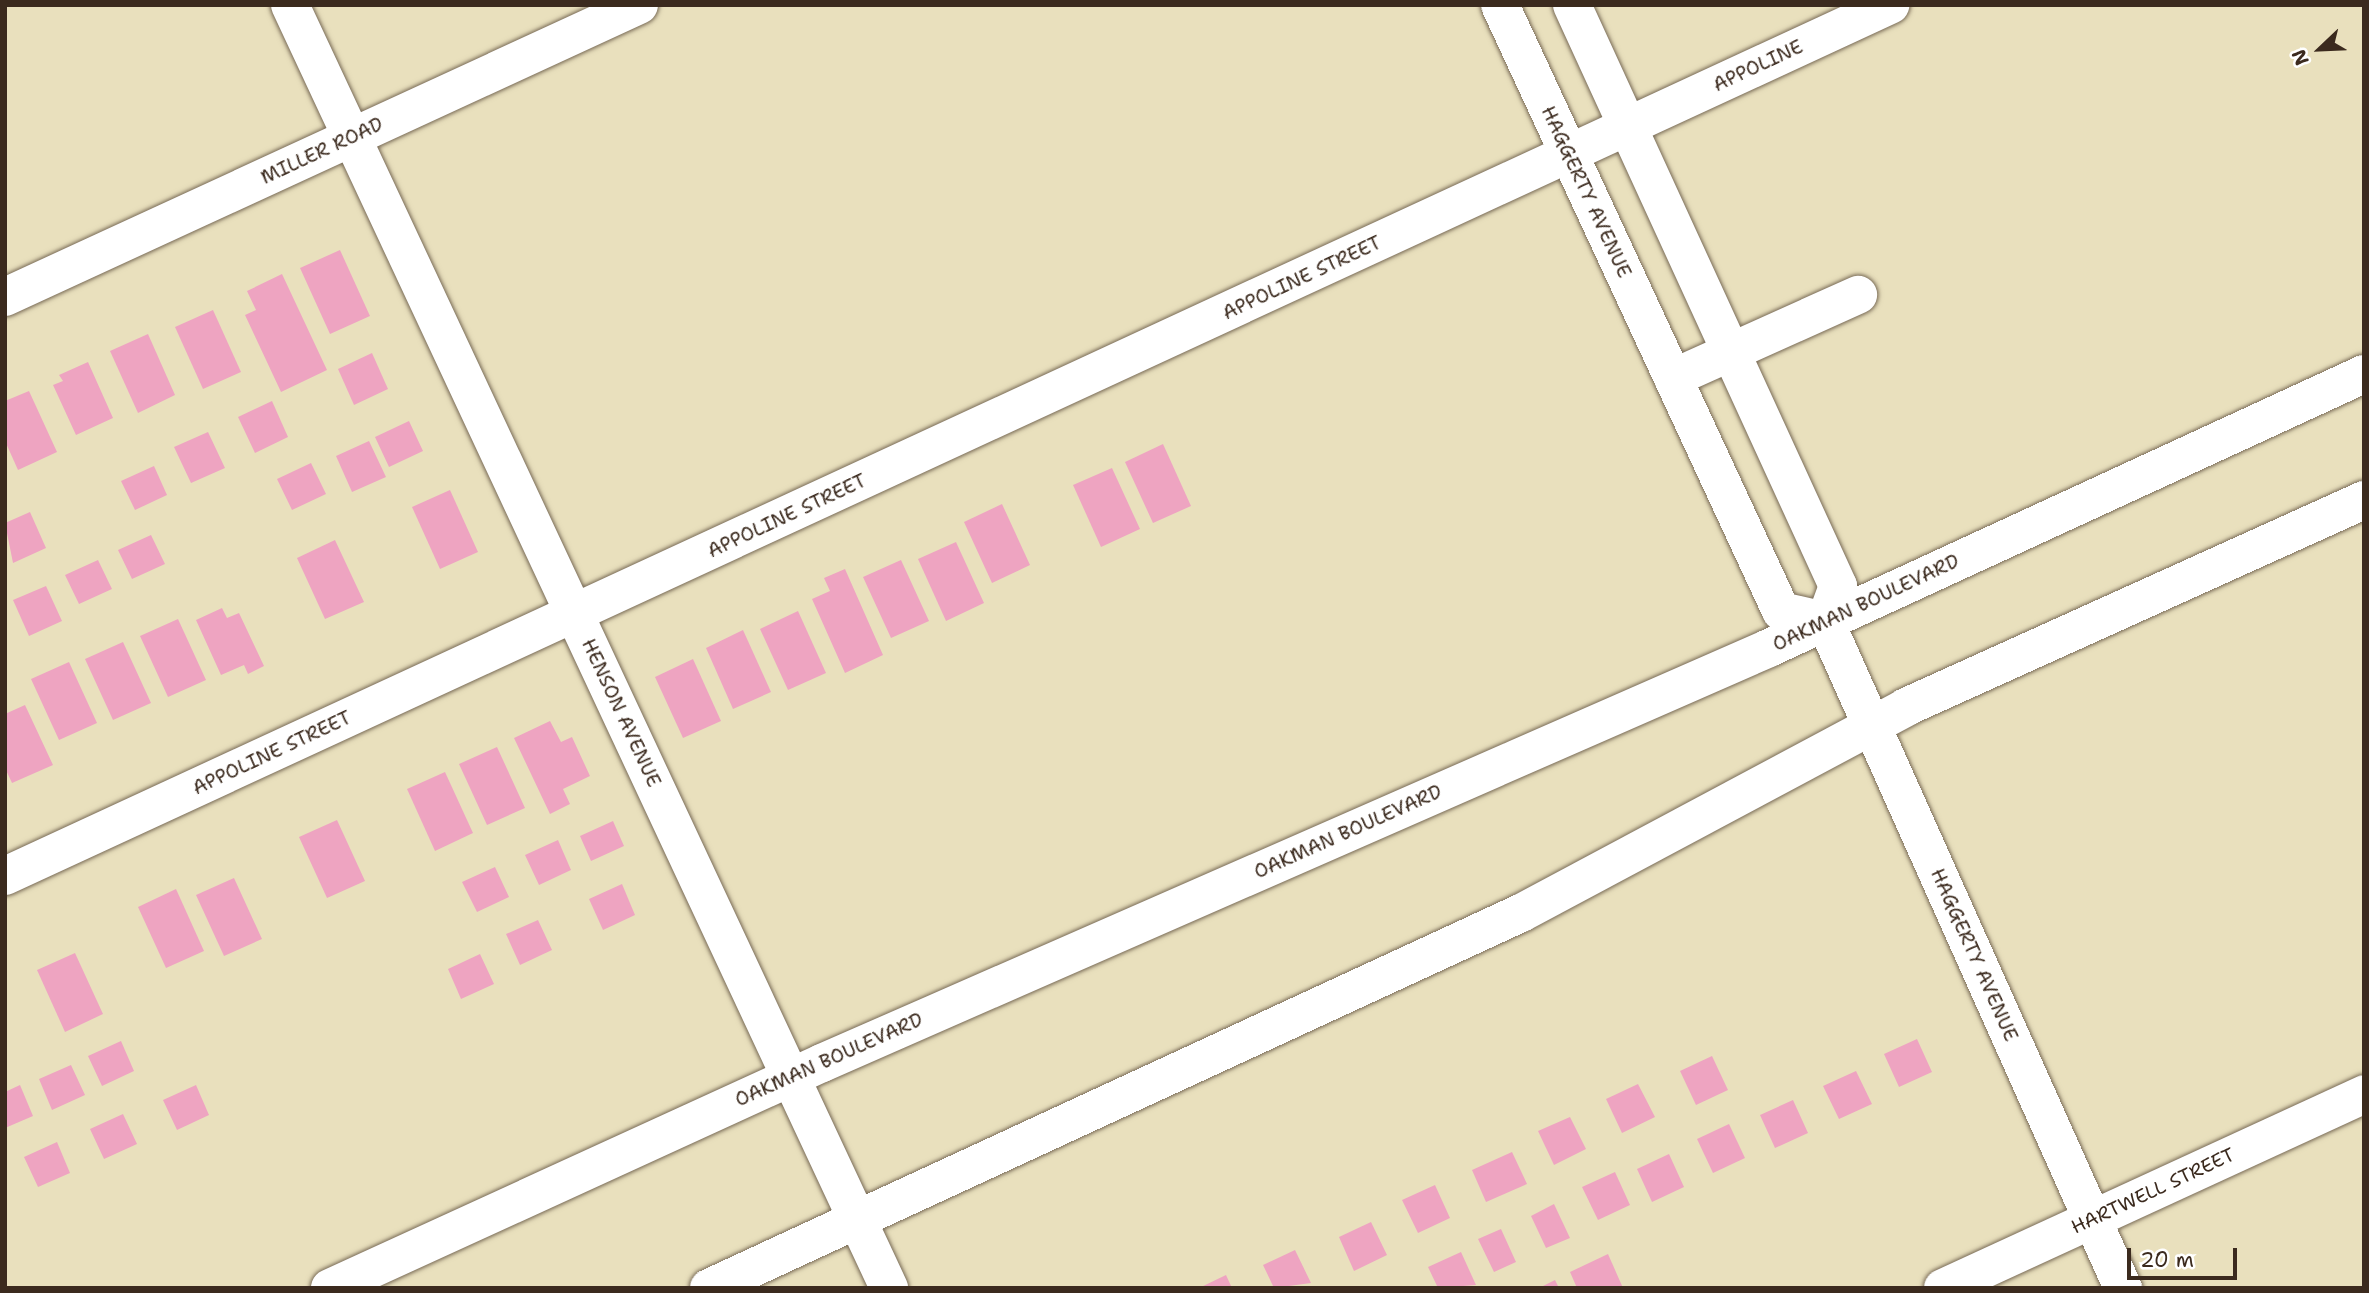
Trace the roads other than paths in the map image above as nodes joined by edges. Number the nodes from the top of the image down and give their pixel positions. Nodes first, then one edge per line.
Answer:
1 (290, 5) edge
2 (639, 5) edge
3 (1500, 5) edge
4 (1572, 5) edge
5 (1890, 5) edge
6 (1626, 127) junction
7 (353, 137) junction
8 (1568, 155) junction
9 (1858, 295) dead end
10 (5, 297) edge
11 (1731, 354) junction
12 (2364, 374) edge
13 (1672, 379) junction
14 (2364, 500) edge
15 (575, 614) junction
16 (1825, 621) junction
17 (1871, 726) junction
18 (5, 876) edge
19 (792, 1076) junction
20 (2364, 1094) edge
21 (2092, 1219) junction
22 (857, 1220) junction
23 (330, 1288) edge
24 (709, 1288) edge
25 (889, 1288) edge
26 (1942, 1288) edge
27 (2123, 1288) edge

1 - 7 street, HENSON AVENUE
2 - 7 street, MILLER ROAD
3 - 8 street, HAGGERTY AVENUE
4 - 6 street
5 - 6 street, APPOLINE
6 - 8 street, APPOLINE
6 - 11 street
7 - 10 street, MILLER ROAD
7 - 15 street, HENSON AVENUE
8 - 13 street, HAGGERTY AVENUE
8 - 15 street, APPOLINE STREET
9 - 11 street
11 - 13 street
11 - 16 street
12 - 16 street, OAKMAN BOULEVARD
13 - 16 street, HAGGERTY AVENUE
14 - 17 street
15 - 18 street, APPOLINE STREET
15 - 19 street, HENSON AVENUE
16 - 17 street, HAGGERTY AVENUE
16 - 19 street, OAKMAN BOULEVARD
17 - 21 street, HAGGERTY AVENUE
17 - 22 street
19 - 22 street, HENSON AVENUE
19 - 23 street, OAKMAN BOULEVARD
20 - 21 street, HARTWELL STREET
21 - 26 street, HARTWELL STREET
21 - 27 street, HAGGERTY AVENUE
22 - 24 street
22 - 25 street, HENSON AVENUE

